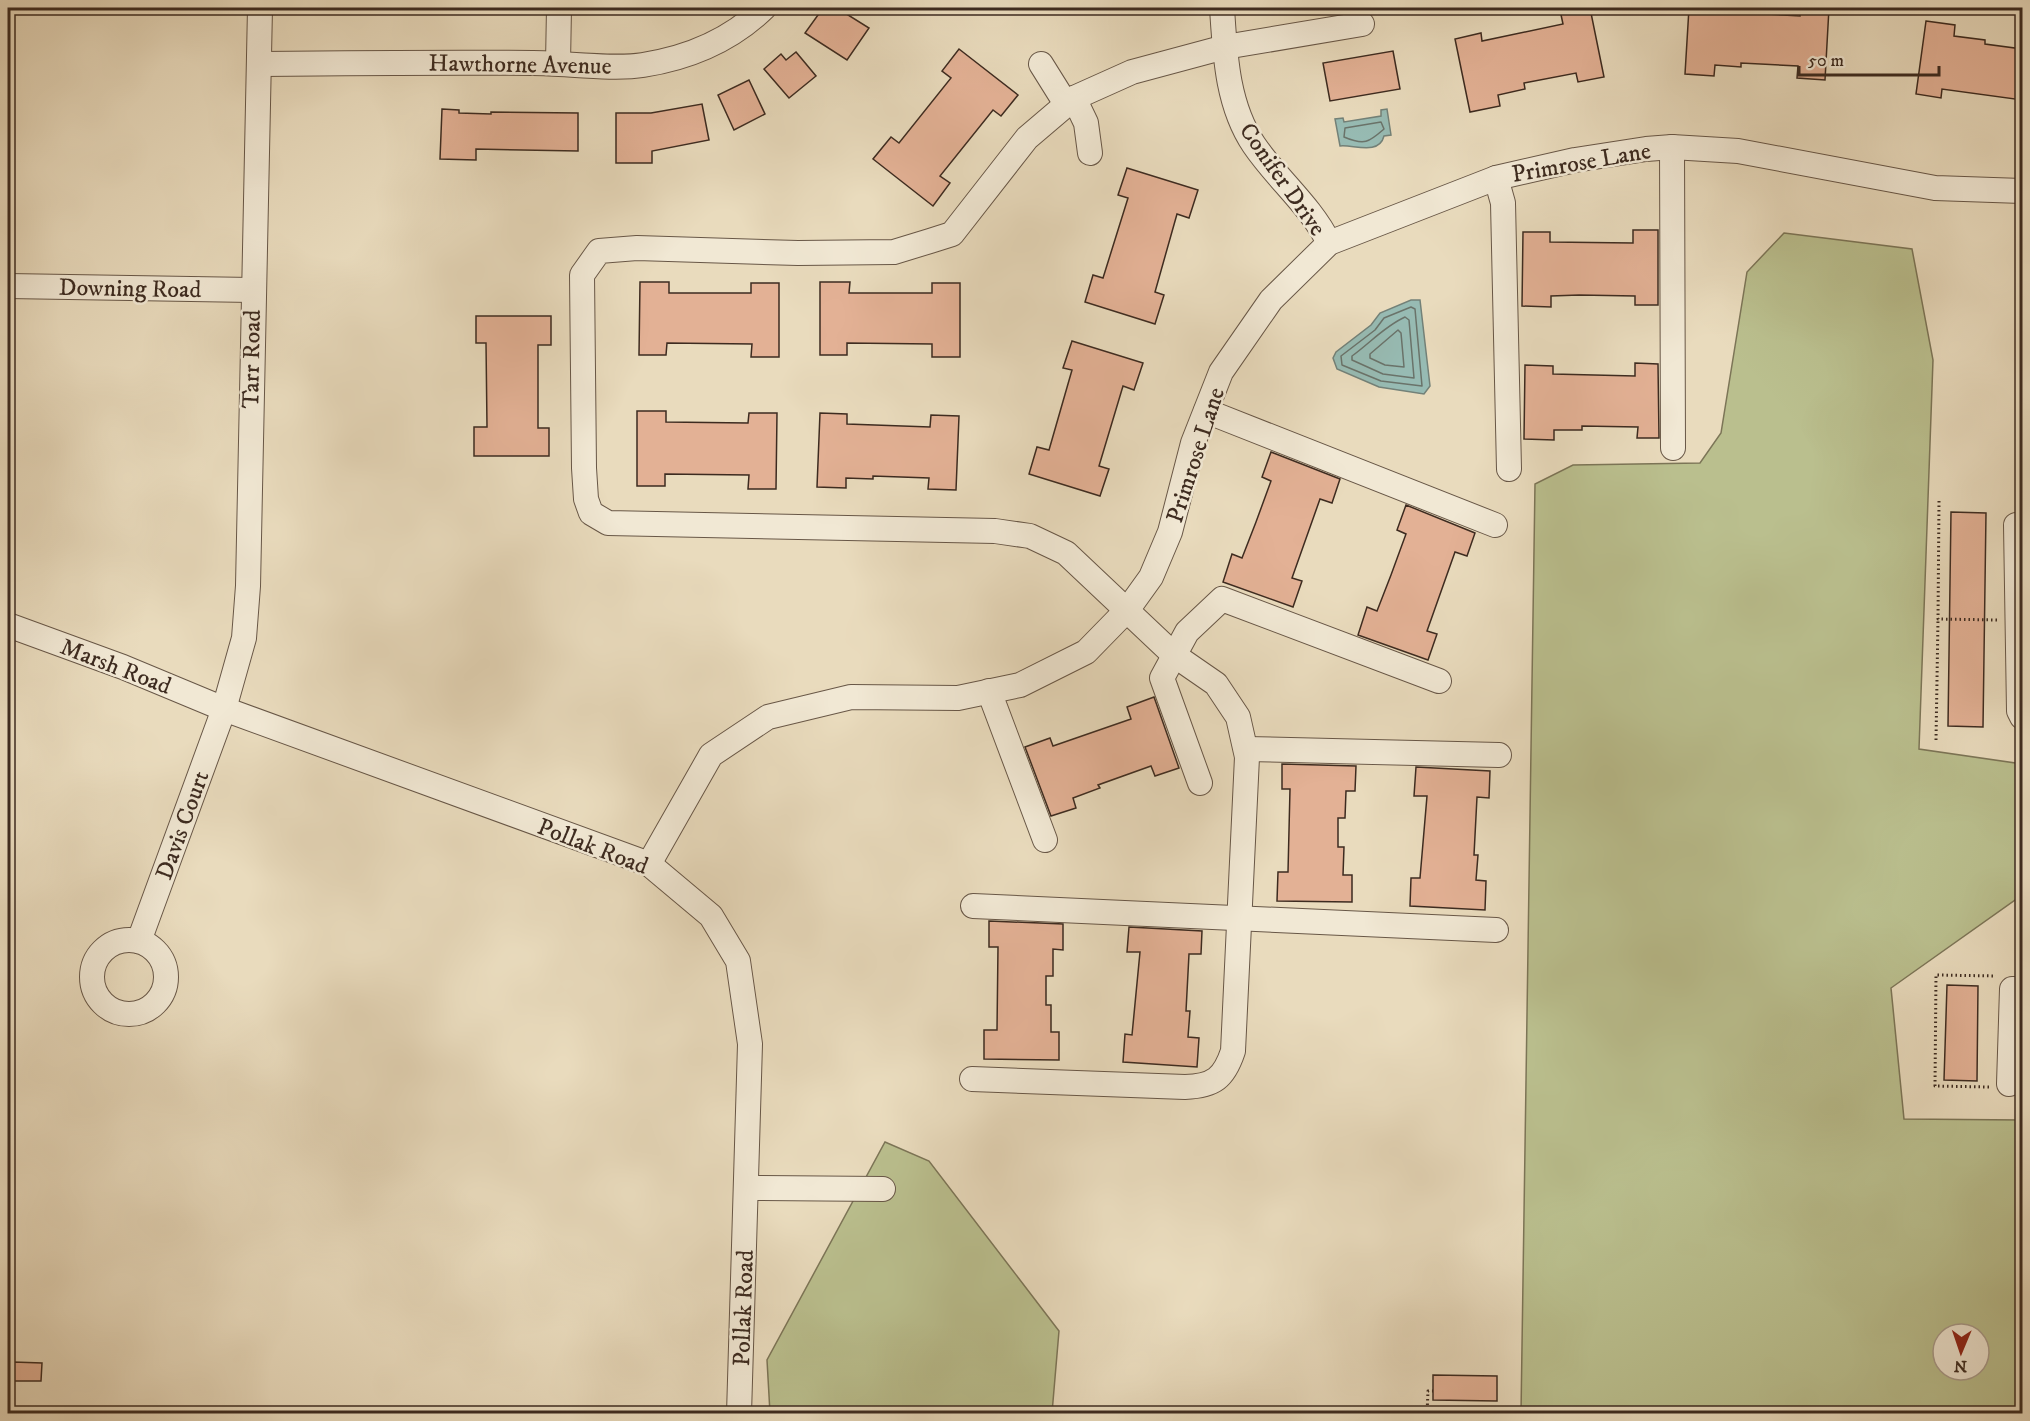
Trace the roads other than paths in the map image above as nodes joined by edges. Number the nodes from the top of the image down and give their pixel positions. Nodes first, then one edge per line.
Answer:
1 (260, 8) edge
2 (560, 8) edge
3 (764, 8) edge
4 (1222, 8) edge
5 (1362, 24) dead end
6 (1225, 47) junction
7 (558, 63) junction
8 (260, 64) junction
9 (1041, 64) dead end
10 (1070, 101) junction
11 (1672, 147) junction
12 (1090, 153) dead end
13 (1496, 178) junction
14 (2022, 190) edge
15 (1329, 243) junction
16 (8, 286) edge
17 (252, 290) junction
18 (1206, 411) junction
19 (1672, 448) dead end
20 (1509, 469) dead end
21 (1495, 525) dead end
22 (2019, 525) edge
23 (1128, 609) junction
24 (8, 626) edge
25 (1174, 655) junction
26 (1439, 681) dead end
27 (990, 691) junction
28 (224, 709) junction
29 (2022, 717) edge
30 (1246, 749) junction
31 (1499, 755) dead end
32 (1200, 783) dead end
33 (1045, 840) dead end
34 (649, 864) junction
35 (973, 906) dead end
36 (1240, 919) junction
37 (1497, 930) dead end
38 (139, 941) dead end
39 (2012, 984) edge
40 (972, 1079) dead end
41 (2004, 1086) road end
42 (747, 1188) junction
43 (883, 1189) dead end
44 (739, 1413) edge

1 - 8 street, Tarr Road
2 - 7 street
3 - 7 street, Hawthorne Avenue
4 - 6 street, Conifer Drive
5 - 6 street
6 - 10 street
6 - 15 street, Conifer Drive
7 - 8 street, Hawthorne Avenue
8 - 17 street, Tarr Road
9 - 10 street
10 - 12 street
10 - 23 street
11 - 13 street, Primrose Lane
11 - 14 street, Primrose Lane
11 - 19 street
13 - 15 street, Primrose Lane
13 - 20 street
15 - 18 street, Primrose Lane
16 - 17 street, Downing Road
17 - 28 street, Tarr Road
18 - 21 street
18 - 23 street, Primrose Lane
22 - 29 street
23 - 25 street
23 - 27 street, Primrose Lane
24 - 28 street, Marsh Road
25 - 26 street
25 - 30 street
25 - 32 street
27 - 33 street
27 - 34 street, Primrose Lane
28 - 34 street, Pollak Road
28 - 38 street, Davis Court
30 - 31 street
30 - 36 street
34 - 42 street, Pollak Road
35 - 36 street
36 - 37 street
36 - 40 street
39 - 41 street
42 - 43 street
42 - 44 street, Pollak Road

